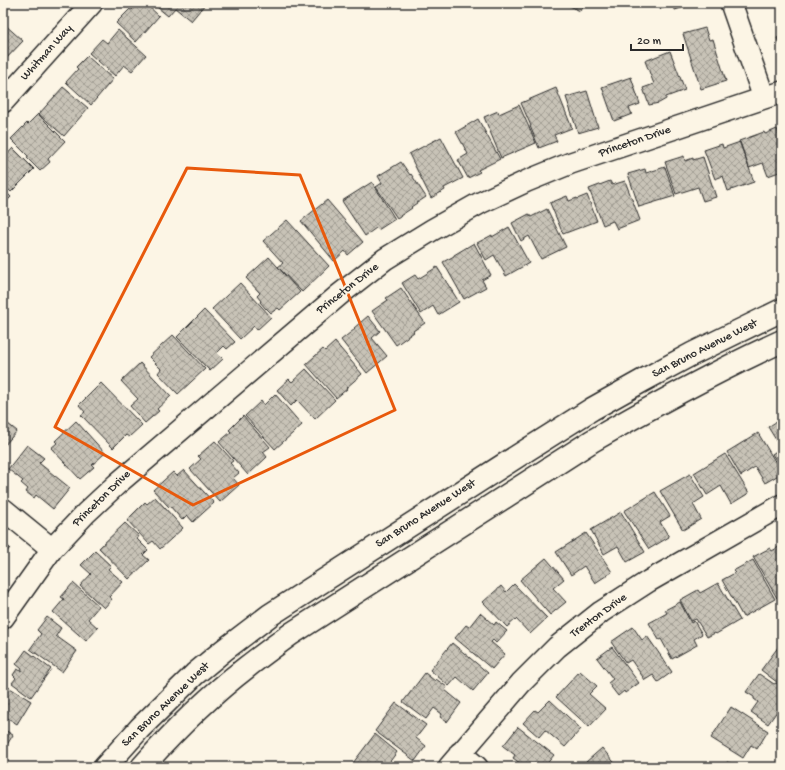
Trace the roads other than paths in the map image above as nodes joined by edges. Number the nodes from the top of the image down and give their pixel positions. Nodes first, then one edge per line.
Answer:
1 (92, 3) edge
2 (731, 3) edge
3 (773, 95) edge
4 (3, 102) edge
5 (782, 310) edge
6 (782, 341) edge
7 (782, 505) edge
8 (3, 508) edge
9 (52, 549) junction
10 (3, 618) edge
11 (455, 760) edge
12 (105, 767) edge
13 (142, 767) edge
14 (477, 767) edge

1 - 4 street, Whitman Way
2 - 3 street
3 - 9 street, Princeton Drive
5 - 12 main road, San Bruno Avenue West
6 - 13 main road, San Bruno Avenue West
7 - 11 street, Trenton Drive
8 - 9 street
9 - 10 street, Princeton Drive
11 - 14 street

